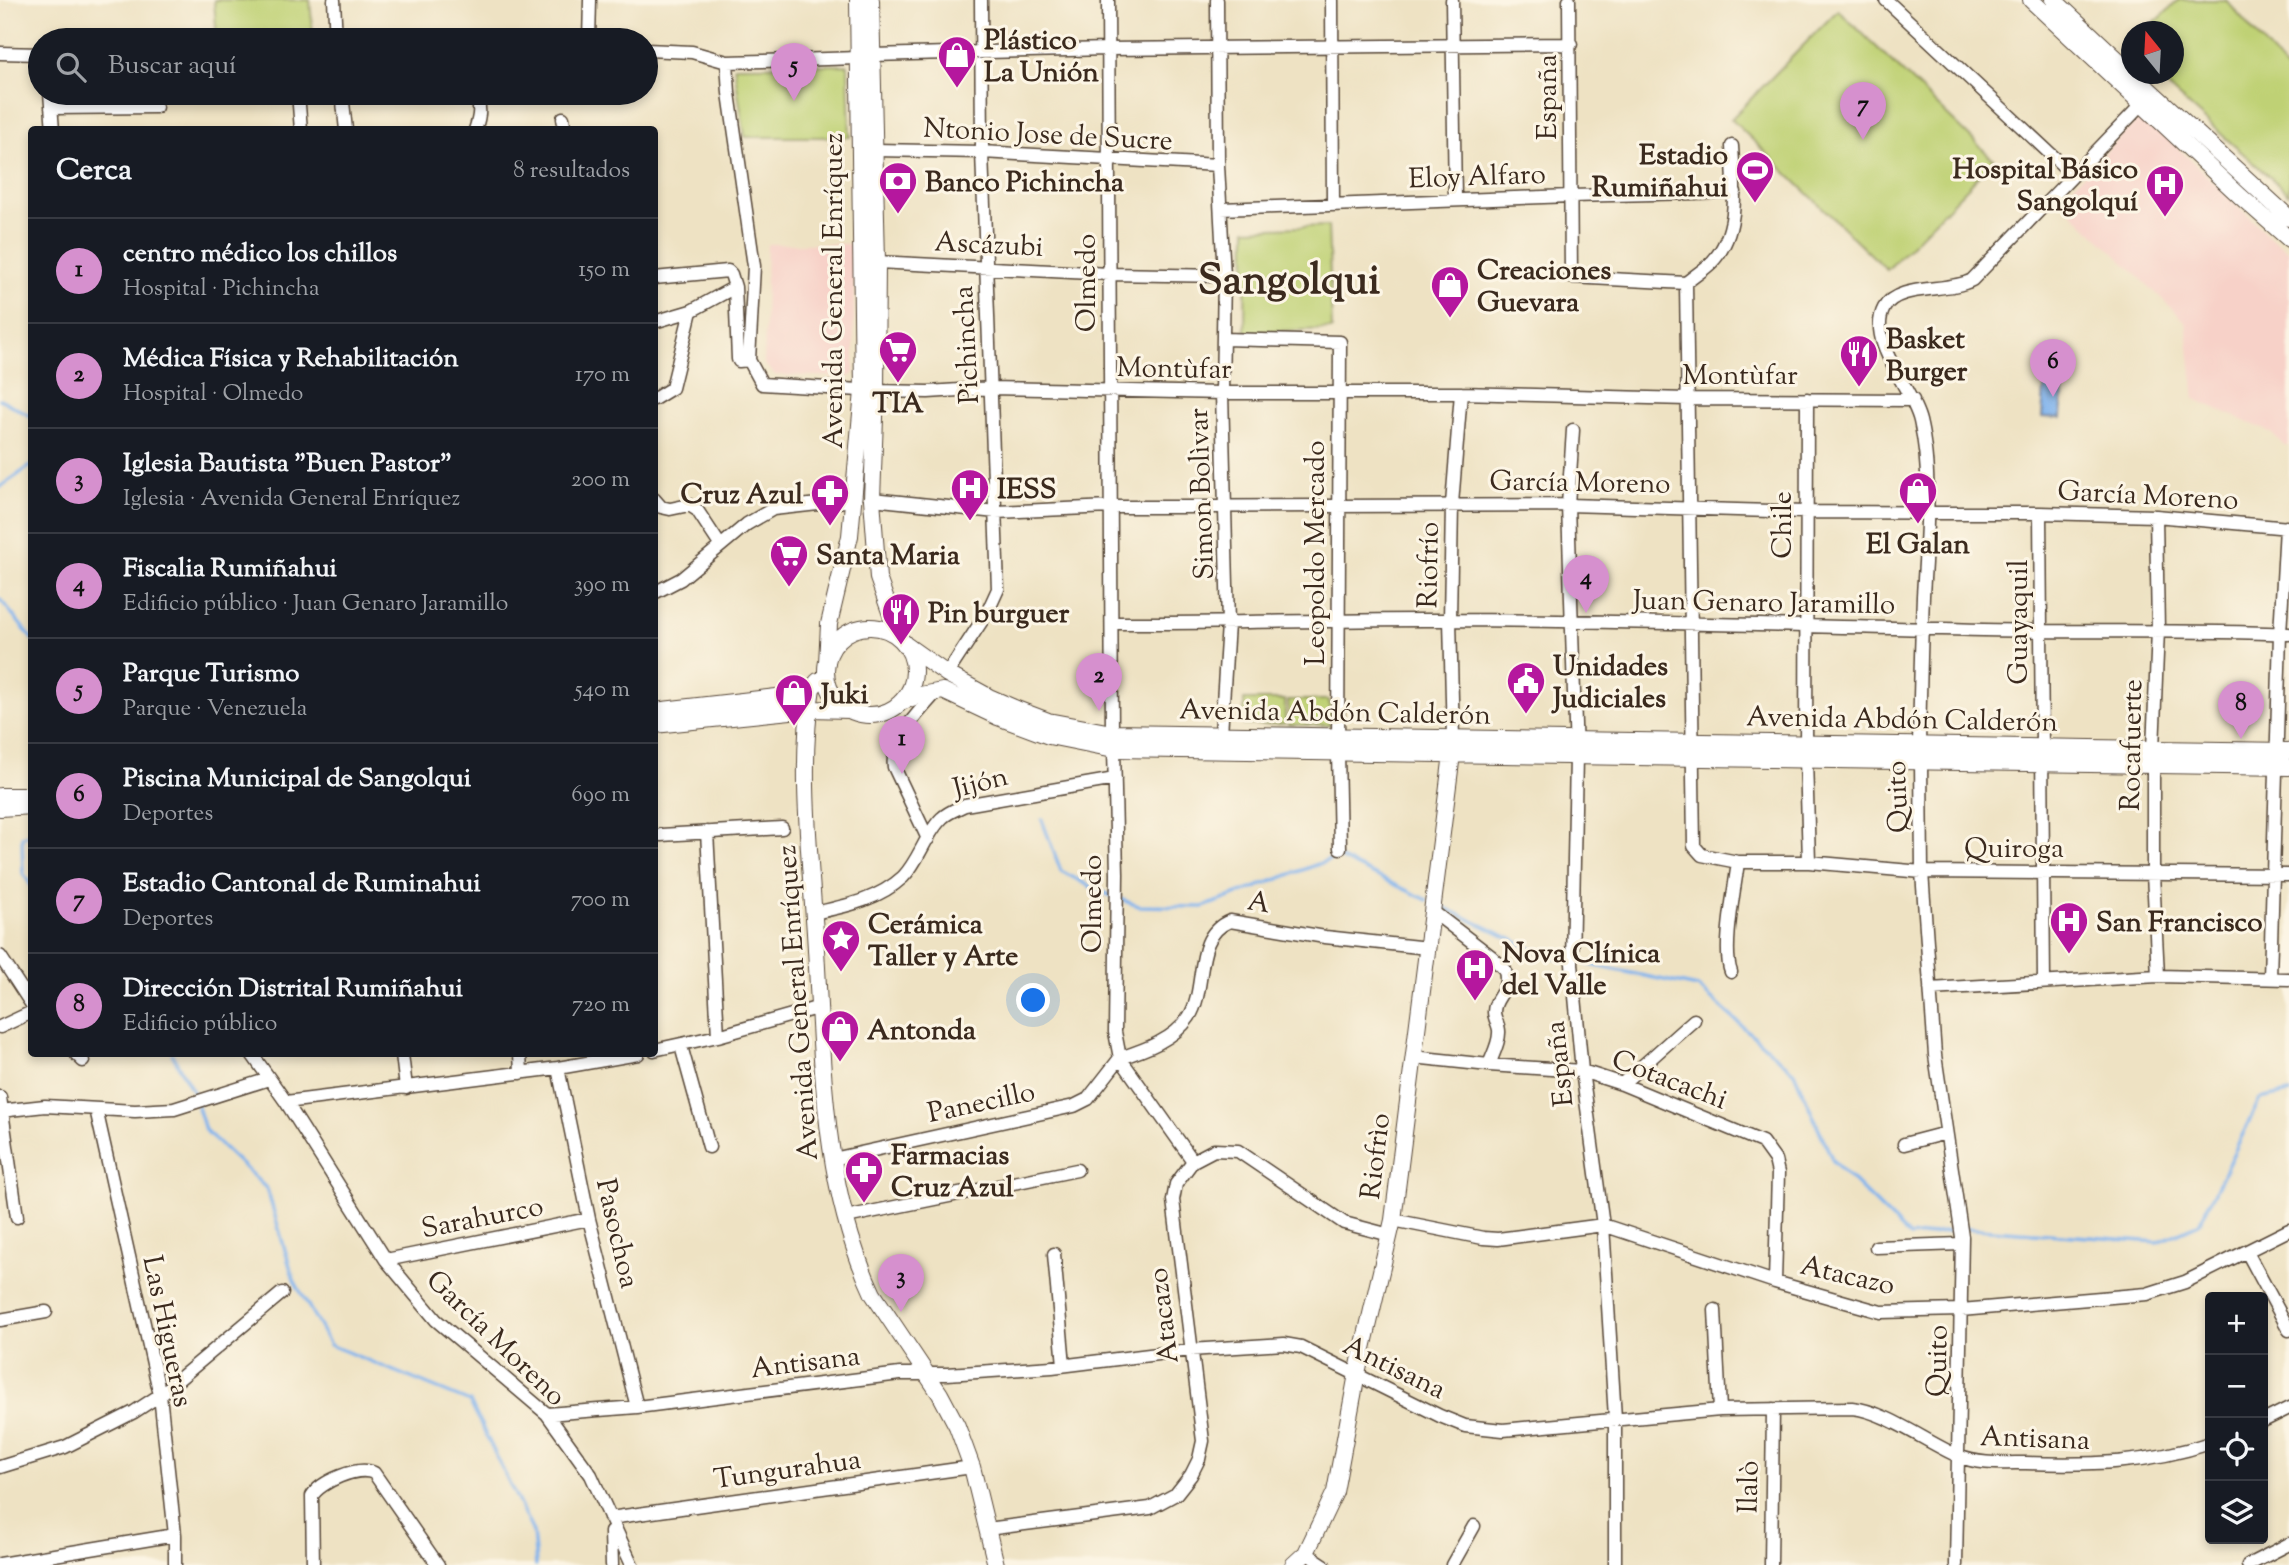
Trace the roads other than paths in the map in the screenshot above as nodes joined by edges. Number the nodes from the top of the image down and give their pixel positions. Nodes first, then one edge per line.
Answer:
1 (334, 0) edge
2 (590, 0) edge
3 (858, 0) edge
4 (871, 0) edge
5 (981, 0) edge
6 (1108, 0) edge
7 (1217, 0) edge
8 (1332, 0) edge
9 (1452, 0) edge
10 (1569, 0) edge
11 (1886, 0) edge
12 (2031, 0) edge
13 (2054, 0) edge
14 (335, 28) edge
15 (589, 28) edge
16 (1570, 44) junction
17 (1452, 45) junction
18 (1332, 47) junction
19 (1217, 48) junction
20 (1108, 49) junction
21 (658, 51) edge
22 (982, 52) junction
23 (0, 53) edge
24 (28, 54) edge
25 (865, 56) junction
26 (727, 62) junction
27 (2121, 63) edge
28 (2139, 84) edge
29 (2147, 98) junction
30 (51, 105) edge
31 (299, 105) edge
32 (343, 105) edge
33 (479, 105) edge
34 (156, 107) dead end
35 (51, 108) junction
36 (52, 126) edge
37 (301, 126) edge
38 (346, 126) edge
39 (477, 126) edge
40 (1731, 146) dead end
41 (875, 150) junction
42 (982, 152) junction
43 (1109, 160) junction
44 (1218, 165) junction
45 (2073, 175) junction
46 (1735, 192) junction
47 (1571, 196) junction
48 (1455, 200) junction
49 (1333, 205) junction
50 (1221, 209) junction
51 (2289, 218) edge
52 (2289, 239) edge
53 (877, 262) junction
54 (985, 267) junction
55 (1110, 274) junction
56 (1224, 276) junction
57 (658, 278) edge
58 (1686, 283) junction
59 (735, 287) junction
60 (691, 311) junction
61 (658, 321) edge
62 (1223, 340) junction
63 (749, 360) junction
64 (992, 388) junction
65 (1110, 390) junction
66 (870, 391) junction
67 (1222, 393) junction
68 (1340, 393) junction
69 (1461, 393) junction
70 (658, 397) edge
71 (1687, 399) junction
72 (1807, 399) junction
73 (1913, 400) junction
74 (1573, 430) dead end
75 (872, 499) junction
76 (854, 500) junction
77 (658, 504) edge
78 (1339, 504) junction
79 (1452, 504) junction
80 (1568, 505) junction
81 (1111, 507) junction
82 (1225, 507) junction
83 (1688, 507) junction
84 (996, 512) junction
85 (1805, 512) junction
86 (1928, 513) junction
87 (2040, 513) junction
88 (2156, 516) junction
89 (2287, 528) edge
90 (720, 545) junction
91 (658, 591) edge
92 (1338, 620) junction
93 (1450, 620) junction
94 (1571, 622) junction
95 (1112, 623) junction
96 (1228, 624) junction
97 (1691, 624) junction
98 (1805, 626) junction
99 (1922, 628) junction
100 (2041, 631) junction
101 (2158, 631) junction
102 (2284, 634) edge
103 (902, 641) junction
104 (827, 666) junction
105 (947, 674) junction
106 (813, 688) junction
107 (937, 691) junction
108 (901, 702) junction
109 (810, 709) junction
110 (844, 710) junction
111 (658, 711) edge
112 (658, 725) edge
113 (1221, 734) junction
114 (1338, 735) junction
115 (808, 736) junction
116 (1113, 741) junction
117 (1453, 746) junction
118 (1575, 748) junction
119 (1693, 750) junction
120 (1806, 751) junction
121 (1338, 752) junction
122 (1920, 753) junction
123 (2042, 755) junction
124 (2153, 757) junction
125 (2282, 759) edge
126 (1115, 779) junction
127 (0, 796) edge
128 (28, 796) edge
129 (28, 806) edge
130 (0, 808) edge
131 (782, 828) dead end
132 (707, 832) junction
133 (661, 835) dead end
134 (928, 839) junction
135 (1340, 848) dead end
136 (1738, 862) junction
137 (1810, 862) junction
138 (1922, 872) junction
139 (2043, 872) junction
140 (2153, 874) junction
141 (2273, 875) junction
142 (2289, 875) edge
143 (1433, 904) junction
144 (814, 912) junction
145 (1428, 948) junction
146 (0, 956) edge
147 (1731, 972) dead end
148 (2158, 976) junction
149 (2270, 978) junction
150 (2289, 979) edge
151 (2043, 982) junction
152 (1930, 989) junction
153 (28, 999) edge
154 (820, 1007) junction
155 (28, 1014) edge
156 (1693, 1020) dead end
157 (0, 1027) edge
158 (718, 1036) junction
159 (681, 1046) junction
160 (658, 1050) edge
161 (255, 1057) edge
162 (402, 1057) edge
163 (520, 1057) edge
164 (621, 1057) edge
165 (1413, 1057) junction
166 (1120, 1058) junction
167 (1489, 1065) junction
168 (558, 1068) junction
169 (1582, 1071) junction
170 (521, 1073) junction
171 (269, 1079) junction
172 (1622, 1084) junction
173 (406, 1088) junction
174 (0, 1097) edge
175 (286, 1102) junction
176 (96, 1109) junction
177 (1, 1111) edge
178 (1946, 1133) junction
179 (1904, 1144) dead end
180 (709, 1147) dead end
181 (832, 1159) junction
182 (1193, 1161) junction
183 (1077, 1170) dead end
184 (17, 1217) dead end
185 (846, 1217) junction
186 (589, 1219) junction
187 (1603, 1225) junction
188 (1391, 1228) junction
189 (2289, 1230) edge
190 (1961, 1240) junction
191 (1877, 1247) dead end
192 (2247, 1252) junction
193 (1054, 1254) dead end
194 (386, 1260) junction
195 (1775, 1282) junction
196 (282, 1293) dead end
197 (1716, 1310) dead end
198 (1961, 1310) junction
199 (46, 1312) dead end
200 (0, 1320) edge
201 (2289, 1330) edge
202 (1190, 1349) junction
203 (1065, 1365) junction
204 (925, 1374) junction
205 (1357, 1374) junction
206 (160, 1395) junction
207 (637, 1407) junction
208 (2289, 1408) edge
209 (1773, 1409) junction
210 (1720, 1410) junction
211 (547, 1414) junction
212 (1615, 1418) junction
213 (2268, 1418) edge
214 (2205, 1445) edge
215 (1959, 1456) junction
216 (0, 1466) edge
217 (972, 1467) junction
218 (610, 1518) junction
219 (1474, 1526) dead end
220 (987, 1529) junction
221 (175, 1535) junction
222 (2289, 1544) edge
223 (1306, 1553) junction
224 (0, 1564) edge
225 (175, 1565) edge
226 (313, 1565) edge
227 (438, 1565) edge
228 (612, 1565) edge
229 (632, 1565) edge
230 (996, 1565) edge
231 (1293, 1565) edge
232 (1325, 1565) edge
233 (1452, 1565) edge
234 (1615, 1565) edge
235 (1771, 1565) edge
236 (1956, 1565) edge
237 (2248, 1565) edge

1 - 14 street
2 - 15 street
3 - 25 main road, Avenida General Enríquez
4 - 25 main road, Avenida General Enríquez
5 - 22 street, Pichincha
6 - 20 street, Olmedo
7 - 19 street, Simon Bolìvar
8 - 18 street
9 - 17 street
10 - 16 street, España
11 - 45 street
12 - 29 main road
13 - 27 main road
16 - 17 street
16 - 47 street, España
17 - 18 street
17 - 48 street
18 - 19 street
18 - 49 street
19 - 20 street
19 - 44 street, Simon Bolìvar
20 - 22 street
20 - 43 street, Olmedo
21 - 26 street
22 - 25 street
22 - 42 street, Pichincha
23 - 24 street
25 - 26 street
25 - 41 main road, Avenida General Enríquez
25 - 66 main road, Avenida General Enríquez
26 - 63 street
28 - 29 main road
29 - 45 street, Quito
29 - 51 main road
29 - 52 main road
30 - 35 street
31 - 37 street
32 - 38 street
33 - 39 street
34 - 35 street
35 - 36 street
40 - 46 street
41 - 42 street, Ntonio Jose de Sucre
41 - 53 main road, Avenida General Enríquez
42 - 43 street, Ntonio Jose de Sucre
42 - 54 street, Pichincha
43 - 44 street, Ntonio Jose de Sucre
43 - 55 street, Olmedo
44 - 50 street, Simon Bolìvar
45 - 73 street, Quito
46 - 47 street, Eloy Alfaro
46 - 58 street
47 - 48 street, Eloy Alfaro
47 - 58 street, España
48 - 49 street, Eloy Alfaro
49 - 50 street, Eloy Alfaro
50 - 56 street, Simon Bolìvar
53 - 54 street, Ascázubi
53 - 66 main road, Avenida General Enríquez
54 - 55 street, Ascázubi
54 - 64 street, Pichincha
55 - 56 street, Ascázubi
55 - 65 street, Olmedo
56 - 62 street, Simon Bolìvar
57 - 59 street
58 - 71 street, Quiroga
59 - 60 street
59 - 63 street
60 - 61 street
60 - 70 street
62 - 67 street, Simon Bolìvar
62 - 68 street, Leopoldo Mercado
63 - 66 street, Montùfar
64 - 65 street, Montùfar
64 - 66 street, Montùfar
64 - 84 street, Pichincha
65 - 67 street, Montùfar
65 - 81 street, Olmedo
66 - 75 main road, Avenida General Enríquez
66 - 76 main road, Avenida General Enríquez
67 - 68 street, Montùfar
67 - 82 street, Simon Bolìvar
68 - 69 street, Montùfar
68 - 78 street, Leopoldo Mercado
69 - 71 street, Montùfar
69 - 79 street, Riofrío
71 - 72 street, Montùfar
71 - 83 street, Quiroga
72 - 73 street, Montùfar
72 - 85 street, Chile
73 - 86 street, Quito
74 - 80 street, España
75 - 84 street, García Moreno
75 - 103 main road, Avenida General Enríquez
76 - 90 street
76 - 104 main road, Avenida General Enríquez
77 - 90 street
78 - 79 street, García Moreno
78 - 82 street, García Moreno
78 - 92 street, Leopoldo Mercado
79 - 80 street, García Moreno
79 - 93 street, Riofrío
80 - 83 street, García Moreno
80 - 94 street, España
81 - 82 street, García Moreno
81 - 84 street, García Moreno
81 - 95 street, Olmedo
82 - 96 street, Simon Bolìvar
83 - 85 street, García Moreno
83 - 97 street, Quiroga
84 - 105 street, Pichincha
85 - 86 street, García Moreno
85 - 98 street, Chile
86 - 87 street, García Moreno
86 - 99 street, Quito
87 - 88 street, García Moreno
87 - 100 street, Guayaquil
88 - 89 street, García Moreno
88 - 101 street, Rocafuerte
89 - 102 street
90 - 91 street
92 - 93 street, Juan Genaro Jaramillo
92 - 96 street, Juan Genaro Jaramillo
92 - 114 street, Leopoldo Mercado
93 - 94 street, Juan Genaro Jaramillo
93 - 117 street, Riofrío
94 - 97 street, Juan Genaro Jaramillo
94 - 118 street, España
95 - 96 street, Juan Genaro Jaramillo
95 - 116 street, Olmedo
96 - 113 street, Simon Bolìvar
97 - 98 street, Juan Genaro Jaramillo
97 - 119 street, Quiroga
98 - 99 street, Juan Genaro Jaramillo
98 - 120 street, Chile
99 - 100 street, Juan Genaro Jaramillo
99 - 122 street, Quito
100 - 101 street, Juan Genaro Jaramillo
100 - 123 street, Guayaquil
101 - 102 street, Juan Genaro Jaramillo
101 - 124 street, Rocafuerte
102 - 125 street
103 - 104 main road
103 - 105 main road, Avenida Abdón Calderón
103 - 108 main road
104 - 106 main road
104 - 110 main road
105 - 116 main road, Avenida Abdón Calderón
106 - 109 main road, Avenida General Enríquez
106 - 111 main road
107 - 108 main road
107 - 116 main road, Avenida Abdón Calderón
107 - 134 street
108 - 110 main road
109 - 110 main road
109 - 112 main road
109 - 115 main road, Avenida General Enríquez
110 - 115 main road
113 - 114 main road, Avenida Abdón Calderón
113 - 116 main road, Avenida Abdón Calderón
114 - 117 main road, Avenida Abdón Calderón
114 - 121 street, Leopoldo Mercado
115 - 144 main road, Avenida General Enríquez
116 - 121 main road, Avenida Abdón Calderón
116 - 126 street, Olmedo
117 - 118 main road, Avenida Abdón Calderón
117 - 121 main road, Avenida Abdón Calderón
117 - 143 main road, Riofrìo
118 - 119 main road, Avenida Abdón Calderón
118 - 169 street, España
119 - 120 main road, Avenida Abdón Calderón
119 - 136 street, Quiroga
120 - 122 main road, Avenida Abdón Calderón
120 - 137 street, Chile
121 - 135 street, Leopoldo Mercado
122 - 123 main road, Avenida Abdón Calderón
122 - 138 street, Quito
123 - 124 main road, Avenida Abdón Calderón
123 - 139 street, Guayaquil
124 - 125 main road, Avenida Abdón Calderón
124 - 140 street, Rocafuerte
125 - 141 street
126 - 134 street, Jijón
126 - 166 street, Olmedo
127 - 128 main road
129 - 130 main road
131 - 132 street
132 - 133 street
132 - 158 street
134 - 144 street, Jijón
136 - 137 street, Quiroga
136 - 147 street
137 - 138 street, Quiroga
138 - 139 street, Quiroga
138 - 152 street, Quito
139 - 140 street, Quiroga
139 - 151 street, Guayaquil
140 - 141 street, Quiroga
140 - 148 street, Rocafuerte
141 - 142 street, Quiroga
141 - 149 street
143 - 145 main road, Riofrìo
143 - 167 street
144 - 154 main road, Avenida General Enríquez
145 - 165 main road, Riofrìo
145 - 166 street, A
146 - 153 street
148 - 149 street
148 - 151 street
149 - 150 street
151 - 152 street
152 - 178 street, Quito
154 - 158 street
154 - 181 main road, Avenida General Enríquez
155 - 157 street
156 - 172 street
158 - 159 street
159 - 160 street
159 - 180 street
161 - 171 street, García Moreno
162 - 173 street
163 - 170 street
164 - 168 street
165 - 167 street, Cotacachi
165 - 188 main road, Riofrìo
166 - 181 street, Panecillo
166 - 182 street
167 - 169 street, Cotacachi
168 - 170 street
168 - 186 street, Pasochoa
169 - 172 street, Cotacachi
169 - 187 street, España
170 - 173 street
171 - 175 street, García Moreno
171 - 176 street
172 - 195 street, Cotacachi
173 - 175 street
174 - 177 street
175 - 194 street, García Moreno
176 - 177 street
176 - 206 street, Las Higueras
177 - 184 street
178 - 179 street
178 - 190 street, Quito
181 - 185 main road, Avenida General Enríquez
182 - 188 street, Atacazo
182 - 202 street, Atacazo
183 - 185 street
185 - 204 main road, Avenida General Enríquez
186 - 194 street, Sarahurco
186 - 207 street, Pasochoa
187 - 188 street, Atacazo
187 - 195 street, Atacazo
187 - 212 street, España
188 - 205 main road, Riofrìo
189 - 192 street, Atacazo
190 - 191 street
190 - 198 street, Quito
192 - 198 street, Atacazo
192 - 201 street
193 - 203 street
194 - 211 street, García Moreno
195 - 198 street, Atacazo
196 - 206 street
197 - 210 street
198 - 215 street, Quito
199 - 200 street
202 - 203 street, Antisana
202 - 205 street, Antisana
202 - 220 street, Atacazo
203 - 204 street, Antisana
204 - 207 street, Antisana
204 - 217 main road, Avenida General Enríquez
205 - 212 street, Antisana
205 - 223 main road, Riofrìo
206 - 216 street
206 - 221 street, Las Higueras
207 - 211 street, Antisana
208 - 213 street
209 - 210 street, Antisana
209 - 215 street, Antisana
209 - 235 street, Ilalò
210 - 212 street, Antisana
211 - 218 street, García Moreno
212 - 234 street, España
214 - 215 street, Antisana
215 - 236 street, Quito
217 - 218 street, Tungurahua
217 - 220 main road, Avenida General Enríquez
218 - 228 street, García Moreno
218 - 229 street, García Moreno
219 - 233 street
220 - 230 main road, Avenida General Enríquez
221 - 224 street
221 - 225 street, Las Higueras
222 - 237 street
223 - 231 main road, Riofrìo
223 - 232 street
226 - 227 street

